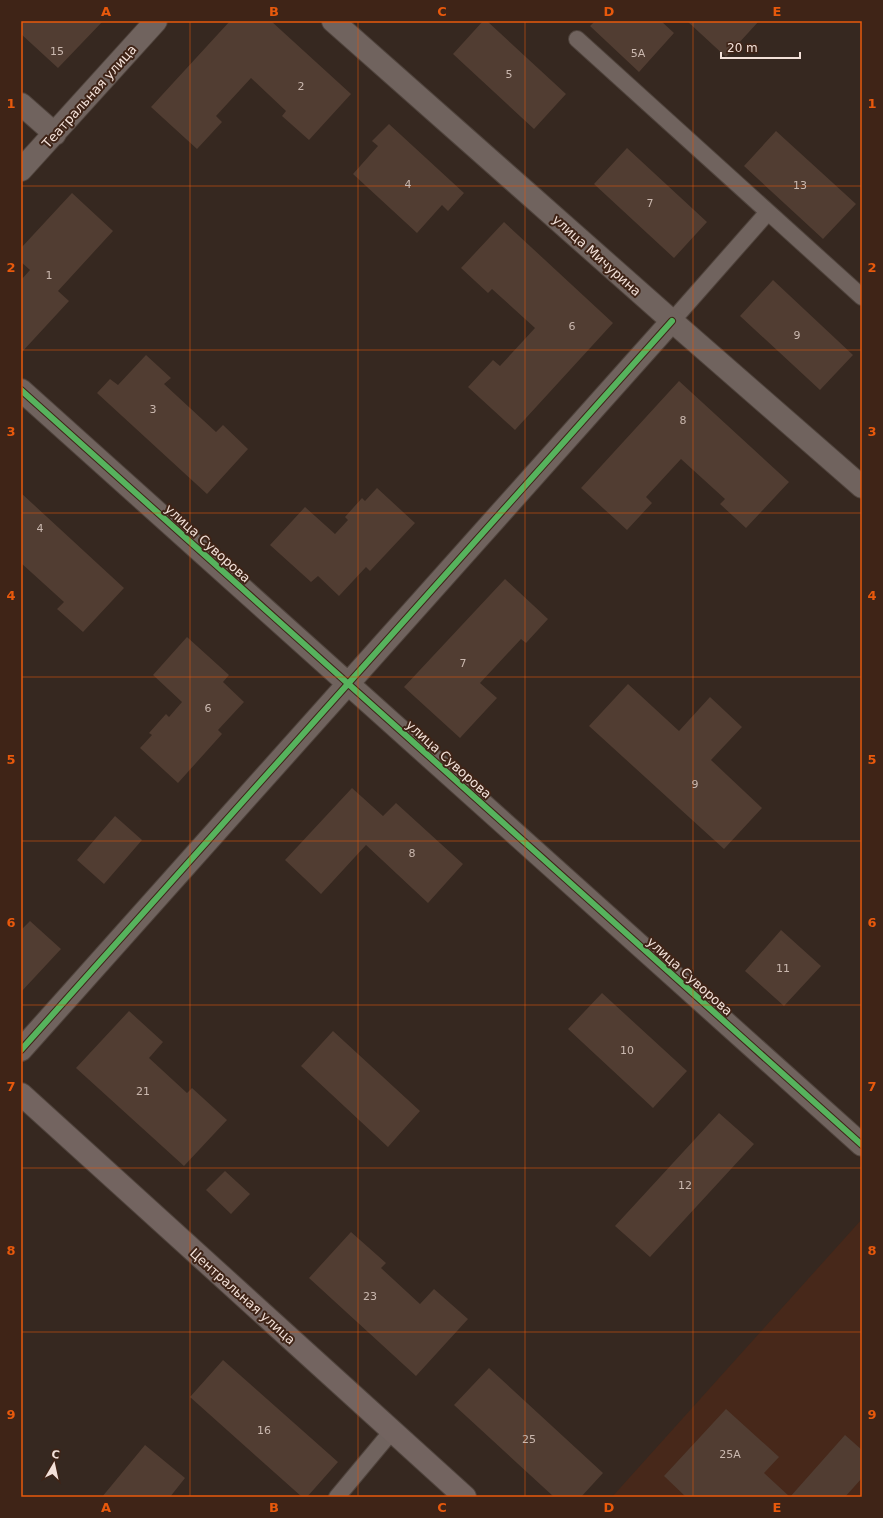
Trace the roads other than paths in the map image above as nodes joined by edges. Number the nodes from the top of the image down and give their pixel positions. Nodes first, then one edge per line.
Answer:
1 (156, 21) edge
2 (333, 21) edge
3 (578, 39) dead end
4 (21, 104) edge
5 (55, 134) junction
6 (21, 170) edge
7 (768, 212) junction
8 (862, 297) edge
9 (672, 321) junction
10 (21, 390) edge
11 (862, 487) edge
12 (348, 684) junction
13 (21, 1050) edge
14 (21, 1094) edge
15 (862, 1145) edge
16 (392, 1431) junction
17 (337, 1497) edge
18 (465, 1497) edge

1 - 5 street, Театральная улица
2 - 9 street, улица Мичурина
3 - 7 lane
4 - 5 street
5 - 6 street, Театральная улица
7 - 8 lane
7 - 9 lane
9 - 11 street, улица Мичурина
9 - 12 street
10 - 12 street, улица Суворова
12 - 13 street
12 - 15 street, улица Суворова
14 - 16 main road, Центральная улица
16 - 17 lane
16 - 18 main road, Центральная улица

